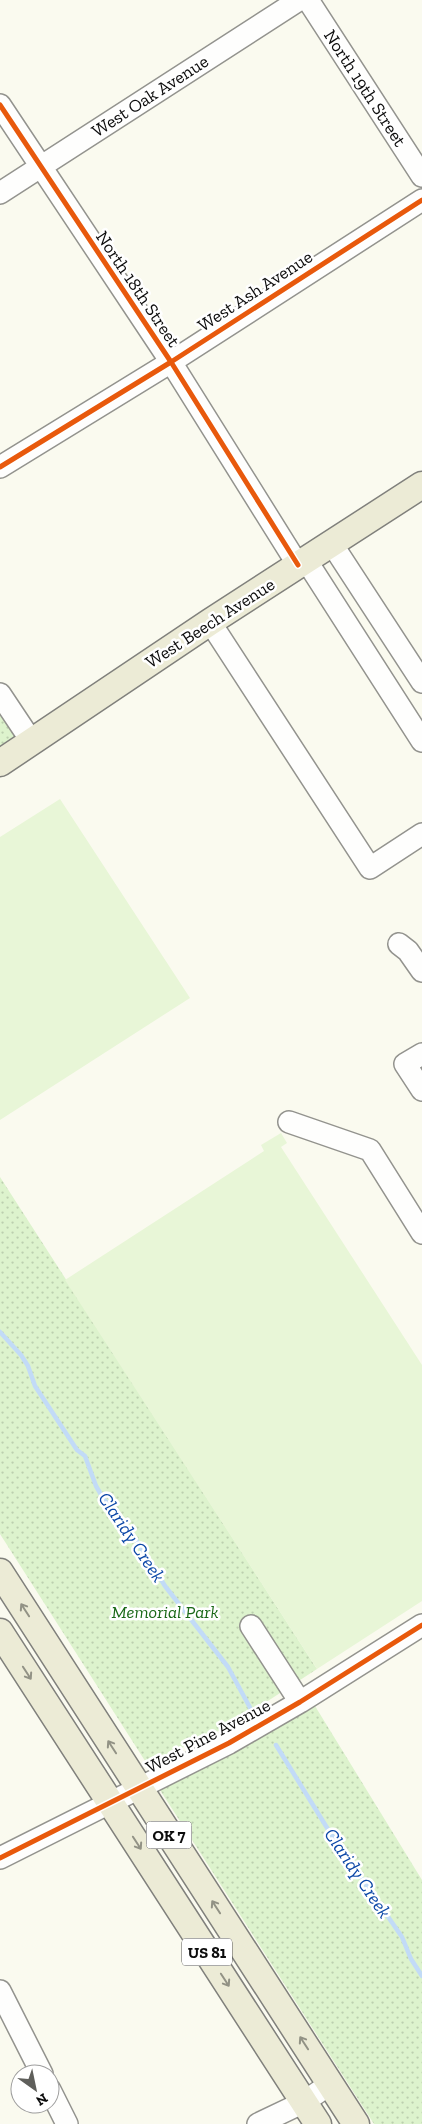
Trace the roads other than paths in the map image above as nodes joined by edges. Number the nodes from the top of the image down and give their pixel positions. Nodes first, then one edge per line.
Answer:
1 (299, 0) edge
2 (308, 0) edge
3 (0, 105) edge
4 (40, 167) junction
5 (422, 176) edge
6 (0, 193) edge
7 (422, 200) edge
8 (171, 362) junction
9 (0, 467) edge
10 (422, 485) edge
11 (332, 544) junction
12 (302, 563) junction
13 (210, 622) junction
14 (422, 682) edge
15 (0, 694) edge
16 (422, 741) edge
17 (32, 742) junction
18 (0, 763) edge
19 (422, 834) edge
20 (399, 944) dead end
21 (422, 971) edge
22 (414, 1059) edge
23 (422, 1090) edge
24 (289, 1122) dead end
25 (422, 1233) edge
26 (0, 1572) edge
27 (422, 1625) edge
28 (251, 1626) dead end
29 (0, 1632) edge
30 (300, 1702) junction
31 (139, 1788) junction
32 (110, 1802) junction
33 (0, 1858) edge
34 (199, 1881) joint
35 (0, 1991) edge
36 (37, 2064) edge
37 (330, 2084) junction
38 (304, 2102) junction
39 (60, 2110) edge
40 (67, 2124) edge
41 (258, 2124) edge
42 (318, 2124) edge
43 (356, 2124) edge

1 - 4 street, West Oak Avenue
2 - 5 street, North 19th Street
3 - 4 street, North 18th Street
4 - 6 street, West Oak Avenue
4 - 8 street, North 18th Street
7 - 8 street, West Ash Avenue
8 - 9 street, West Ash Avenue
8 - 12 street, North 18th Street
10 - 11 main road, West Beech Avenue
11 - 12 main road, West Beech Avenue
11 - 14 street
12 - 13 main road, West Beech Avenue
12 - 16 street, North 18th Street
13 - 17 main road, West Beech Avenue
13 - 19 street
15 - 17 street
17 - 18 main road, West Beech Avenue
20 - 21 street
22 - 23 street
24 - 25 street
31 -> 26 main road
27 - 30 street, West Pine Avenue
28 - 30 street
29 -> 32 main road, US 81
30 - 31 street, West Pine Avenue
31 - 32 street, West Pine Avenue
31 - 34 main road, OK 7
32 - 33 street, West Pine Avenue
32 -> 38 main road, US 81
37 -> 34 main road, US 81
35 - 36 street
37 - 38 street
37 - 43 main road, US 81
38 - 41 street
38 - 42 main road, US 81
39 - 40 street

